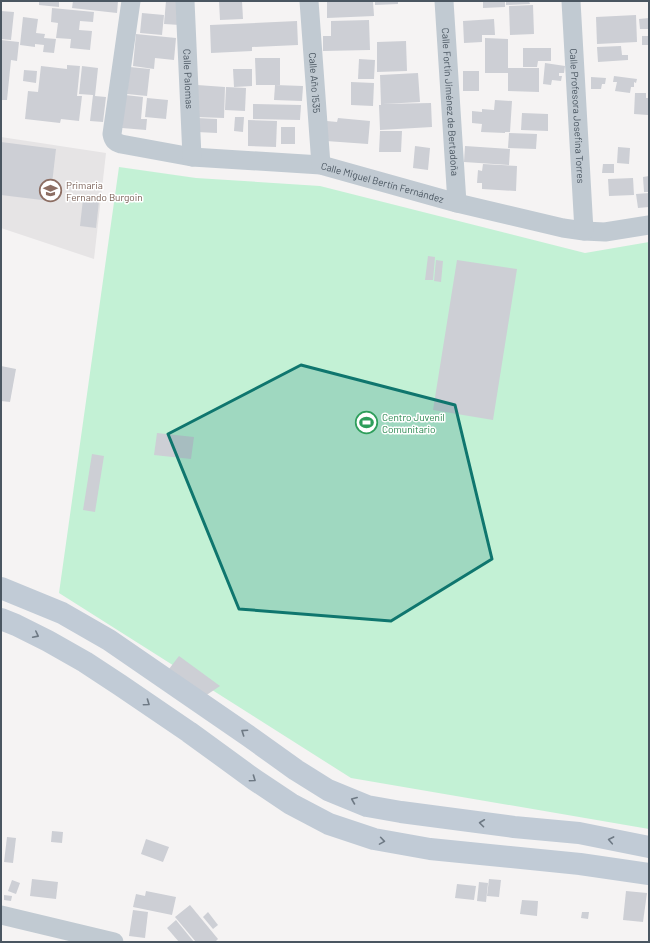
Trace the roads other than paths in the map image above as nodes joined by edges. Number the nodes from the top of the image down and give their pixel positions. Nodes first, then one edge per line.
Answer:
1 (131, 1) edge
2 (185, 1) edge
3 (309, 1) edge
4 (444, 1) edge
5 (571, 1) edge
6 (192, 157) junction
7 (321, 165) junction
8 (457, 203) junction
9 (649, 225) edge
10 (584, 231) junction
11 (1, 588) edge
12 (1, 619) edge
13 (209, 709) junction
14 (189, 732) junction
15 (649, 847) edge
16 (649, 874) edge
17 (1, 915) edge
18 (83, 938) edge
19 (114, 942) edge

1 - 6 street, Calle Miguel Bertín Fernández
2 - 6 street, Calle Palomas
3 - 7 street, Calle Año 1535
4 - 8 street, Calle Fortín Jiménez de Bertadoña
5 - 10 street, Calle Profesora Josefina Torres
6 - 7 street, Calle Miguel Bertín Fernández
7 - 8 street, Calle Miguel Bertín Fernández
8 - 10 street, Calle Miguel Bertín Fernández
9 - 10 street, Calle Miguel Bertín Fernández
11 - 13 street
12 -> 14 street
13 - 14 street
15 -> 13 street
14 -> 16 street
17 - 18 street
18 - 19 street

